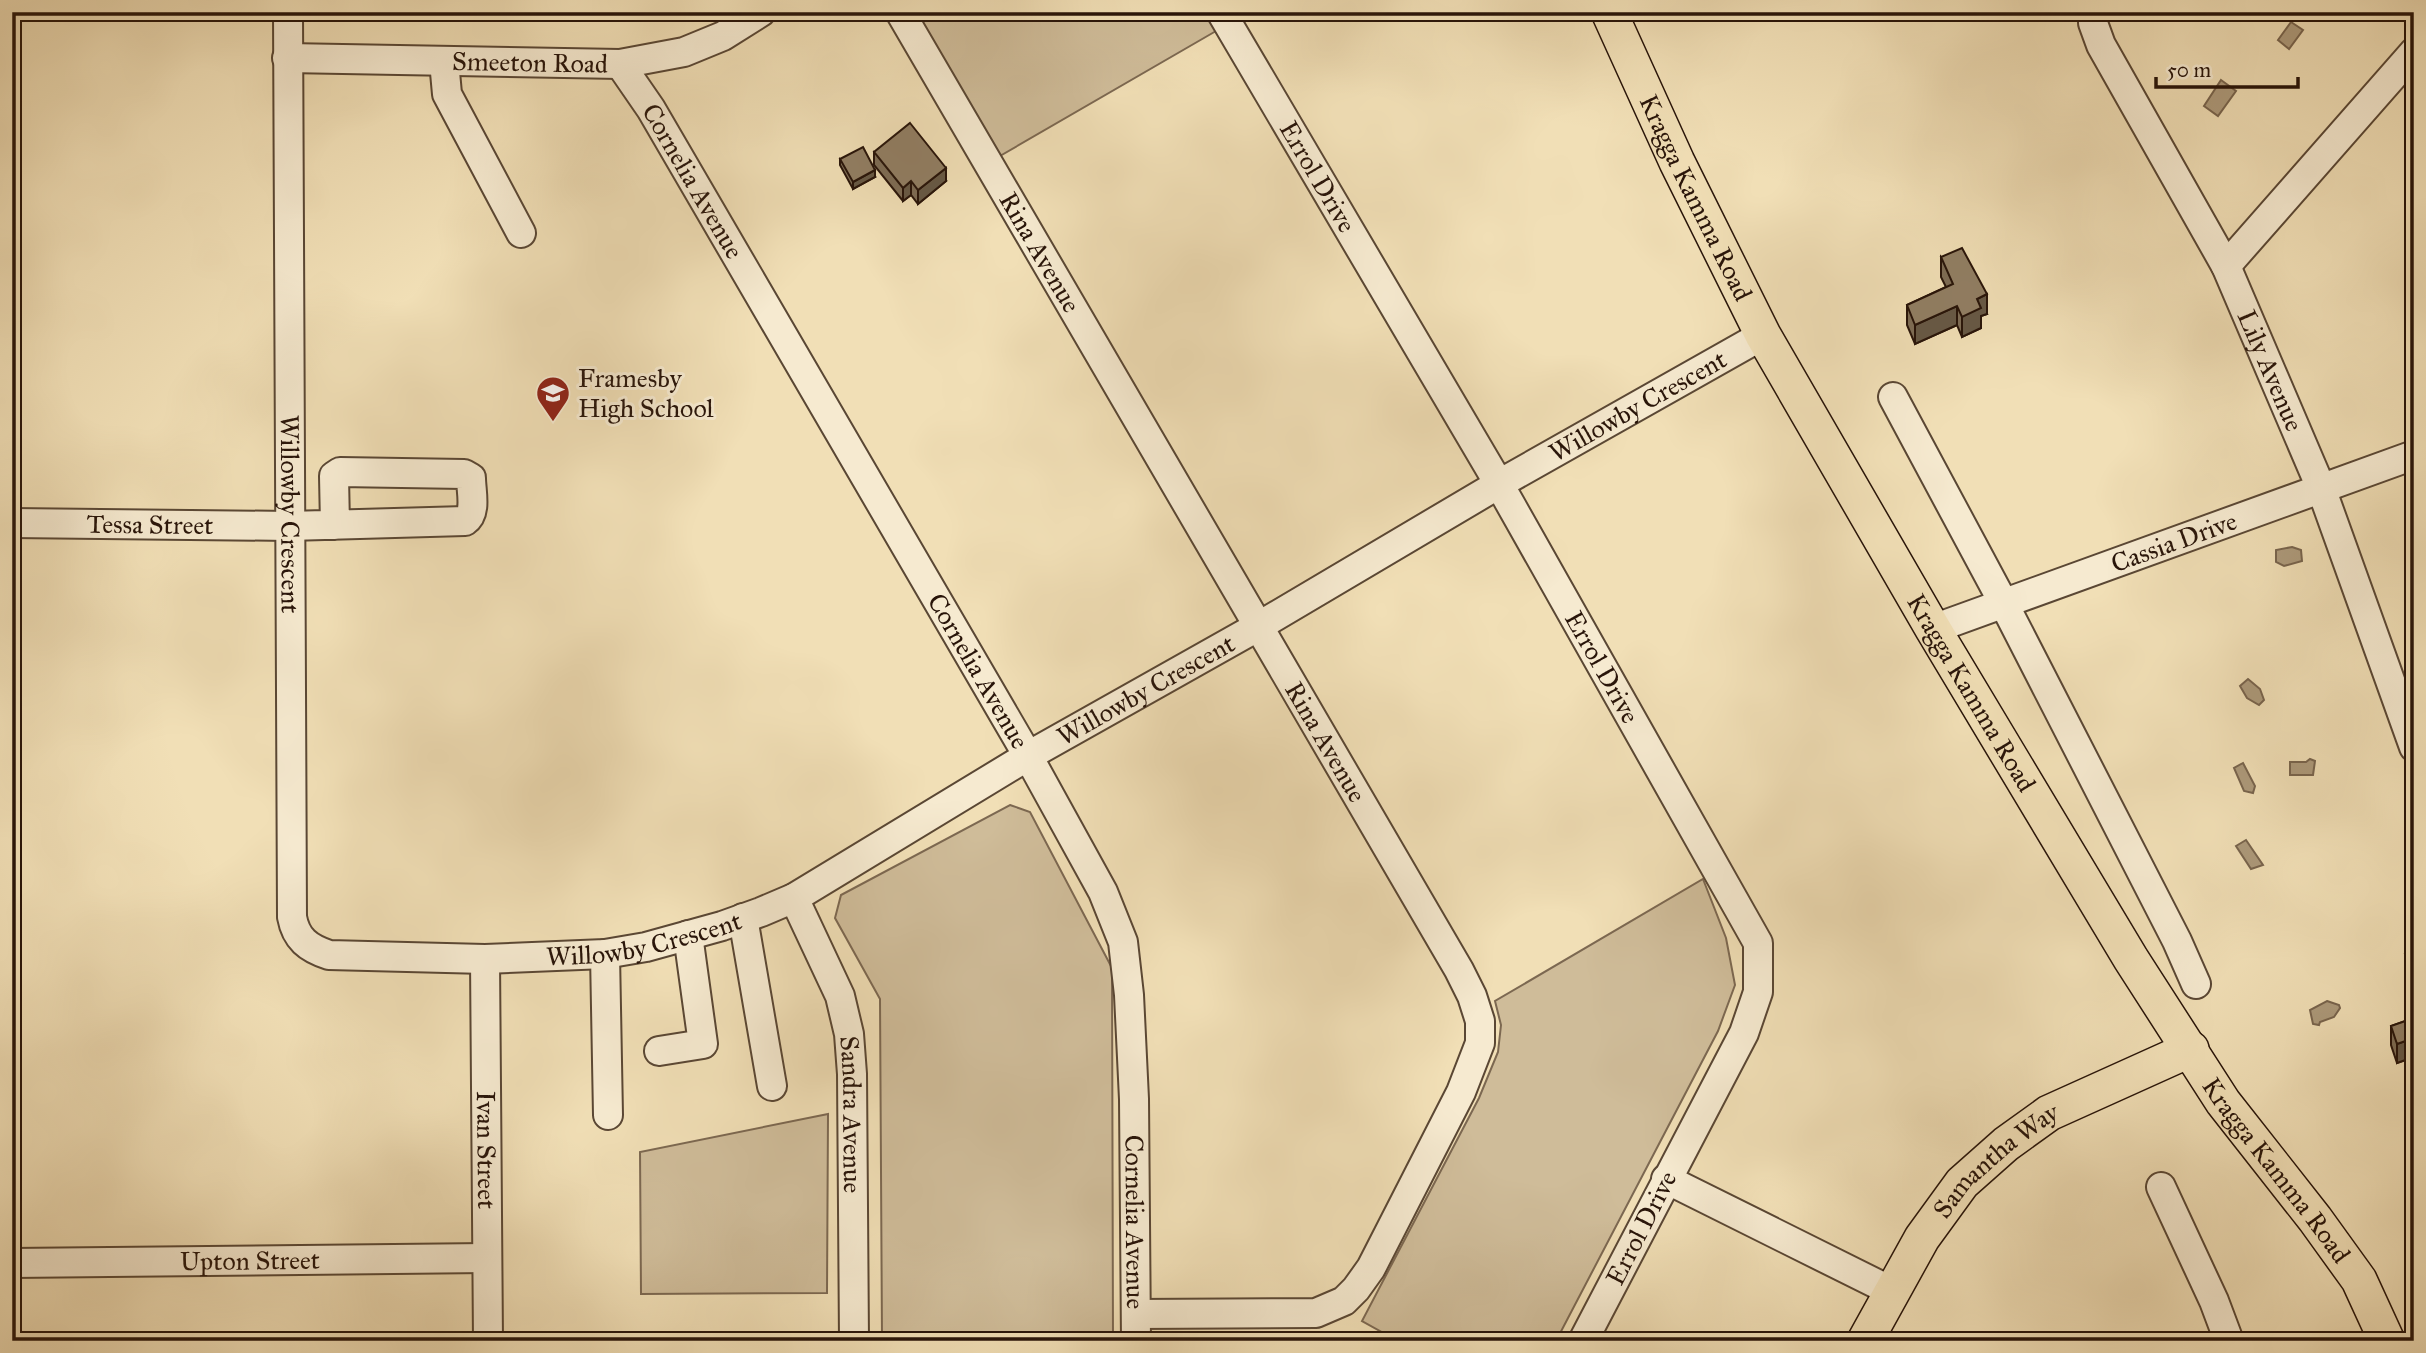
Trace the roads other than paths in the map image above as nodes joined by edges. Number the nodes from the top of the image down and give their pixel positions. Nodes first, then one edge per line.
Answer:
1 (288, 12) edge
2 (761, 12) edge
3 (900, 12) edge
4 (1221, 12) edge
5 (1609, 12) edge
6 (2093, 12) edge
7 (2414, 52) edge
8 (287, 58) junction
9 (444, 61) junction
10 (620, 64) junction
11 (521, 233) dead end
12 (2226, 266) junction
13 (1763, 335) junction
14 (1893, 397) dead end
15 (2414, 455) edge
16 (1499, 484) junction
17 (2321, 488) junction
18 (12, 523) edge
19 (335, 524) junction
20 (289, 526) junction
21 (2004, 604) junction
22 (1259, 626) junction
23 (1933, 629) junction
24 (2414, 747) edge
25 (1028, 756) junction
26 (794, 898) junction
27 (743, 918) junction
28 (688, 935) junction
29 (605, 954) junction
30 (485, 959) junction
31 (2196, 984) dead end
32 (2191, 1049) junction
33 (659, 1051) dead end
34 (772, 1086) dead end
35 (608, 1115) dead end
36 (1666, 1179) junction
37 (2161, 1187) dead end
38 (487, 1258) junction
39 (12, 1264) edge
40 (1891, 1291) junction
41 (1136, 1327) edge
42 (488, 1341) edge
43 (854, 1341) edge
44 (1583, 1341) edge
45 (1865, 1341) edge
46 (2229, 1341) edge
47 (2387, 1341) edge

1 - 8 street, Willowby Crescent
2 - 10 street, Smeeton Road
3 - 22 street, Rina Avenue
4 - 16 street, Errol Drive
5 - 13 main road, Kragga Kamma Road
6 - 12 street, Lily Avenue
7 - 12 street
8 - 9 street, Smeeton Road
8 - 20 street, Willowby Crescent
9 - 10 street, Smeeton Road
9 - 11 street
10 - 25 street, Cornelia Avenue
12 - 17 street, Lily Avenue
13 - 16 street, Willowby Crescent
13 - 23 main road, Kragga Kamma Road
14 - 21 street
15 - 17 street, Cassia Drive
16 - 22 street, Willowby Crescent
16 - 36 street, Errol Drive
17 - 21 street, Cassia Drive
17 - 24 street, Lily Avenue
18 - 20 street, Tessa Street
19 - 19 street, Tessa Street
19 - 20 street, Tessa Street
20 - 30 street, Willowby Crescent
21 - 23 street, Cassia Drive
21 - 31 street
22 - 25 street, Willowby Crescent
22 - 41 street, Rina Avenue
23 - 32 main road, Kragga Kamma Road
25 - 26 street, Willowby Crescent
25 - 41 street, Cornelia Avenue
26 - 27 street, Willowby Crescent
26 - 43 street, Sandra Avenue
27 - 28 street, Willowby Crescent
27 - 34 street
28 - 29 street, Willowby Crescent
28 - 33 street
29 - 30 street, Willowby Crescent
29 - 35 street
30 - 38 street, Ivan Street
32 - 40 main road, Samantha Way
32 - 47 main road, Kragga Kamma Road
36 - 40 street
36 - 44 street, Errol Drive
37 - 46 street
38 - 39 street, Upton Street
38 - 42 street, Ivan Street
40 - 45 main road, Samantha Way

